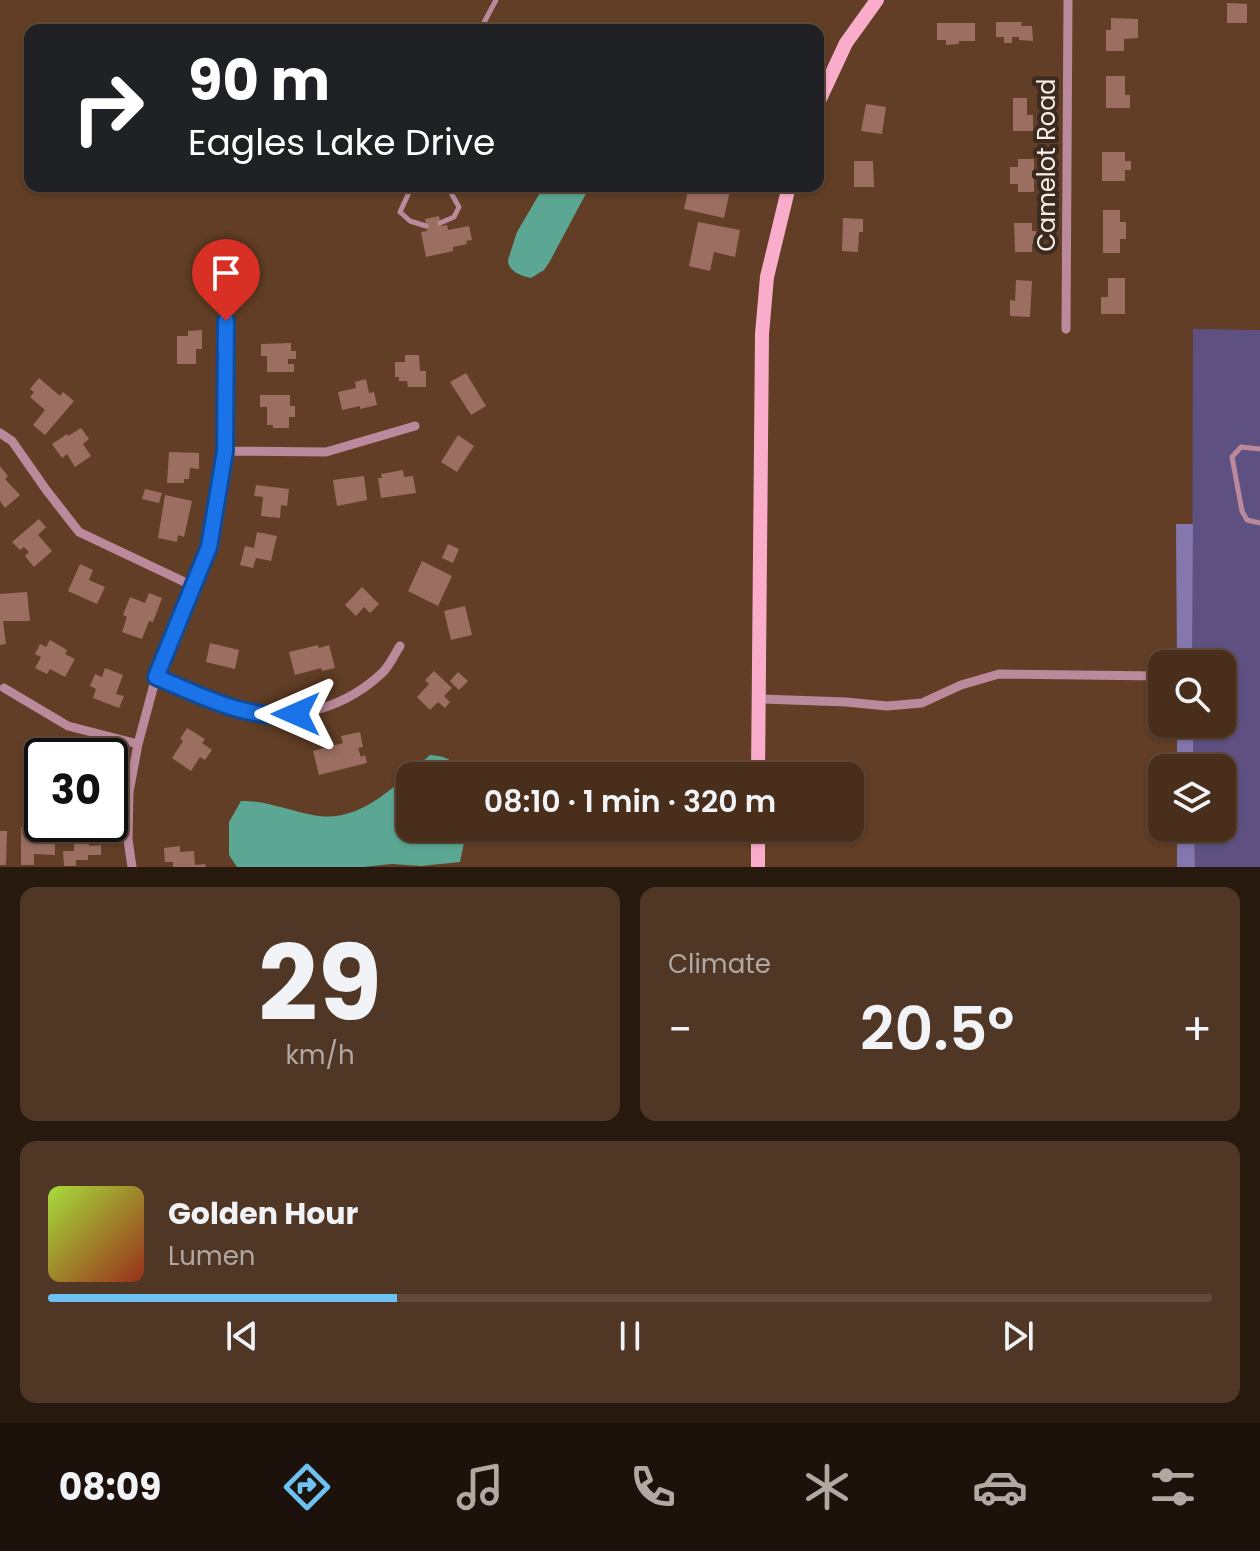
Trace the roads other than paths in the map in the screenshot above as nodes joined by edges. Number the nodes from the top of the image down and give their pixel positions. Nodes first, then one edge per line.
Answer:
1 (496, 0) edge
2 (877, 0) edge
3 (1068, 0) edge
4 (483, 24) edge
5 (824, 90) edge
6 (409, 192) edge
7 (450, 192) edge
8 (788, 192) edge
9 (440, 223) dead end
10 (426, 226) dead end
11 (226, 321) dead end
12 (1066, 329) dead end
13 (415, 426) dead end
14 (0, 433) edge
15 (1260, 449) edge
16 (225, 451) junction
17 (1260, 523) edge
18 (193, 586) junction
19 (400, 646) dead end
20 (1148, 676) edge
21 (156, 677) junction
22 (4, 688) dead end
23 (759, 699) junction
24 (138, 744) junction
25 (758, 762) edge
26 (758, 842) edge
27 (132, 867) edge
28 (758, 867) edge

1 - 4 lane
2 - 5 main road
3 - 12 street, Camelot Road
6 - 10 lane
7 - 9 lane
8 - 23 main road
11 - 16 street
13 - 16 street
14 - 18 street
15 - 17 lane
16 - 18 street
18 - 21 street
19 - 21 street
20 - 23 street
21 - 24 street
22 - 24 street
23 - 25 main road
24 - 27 street
26 - 28 main road

